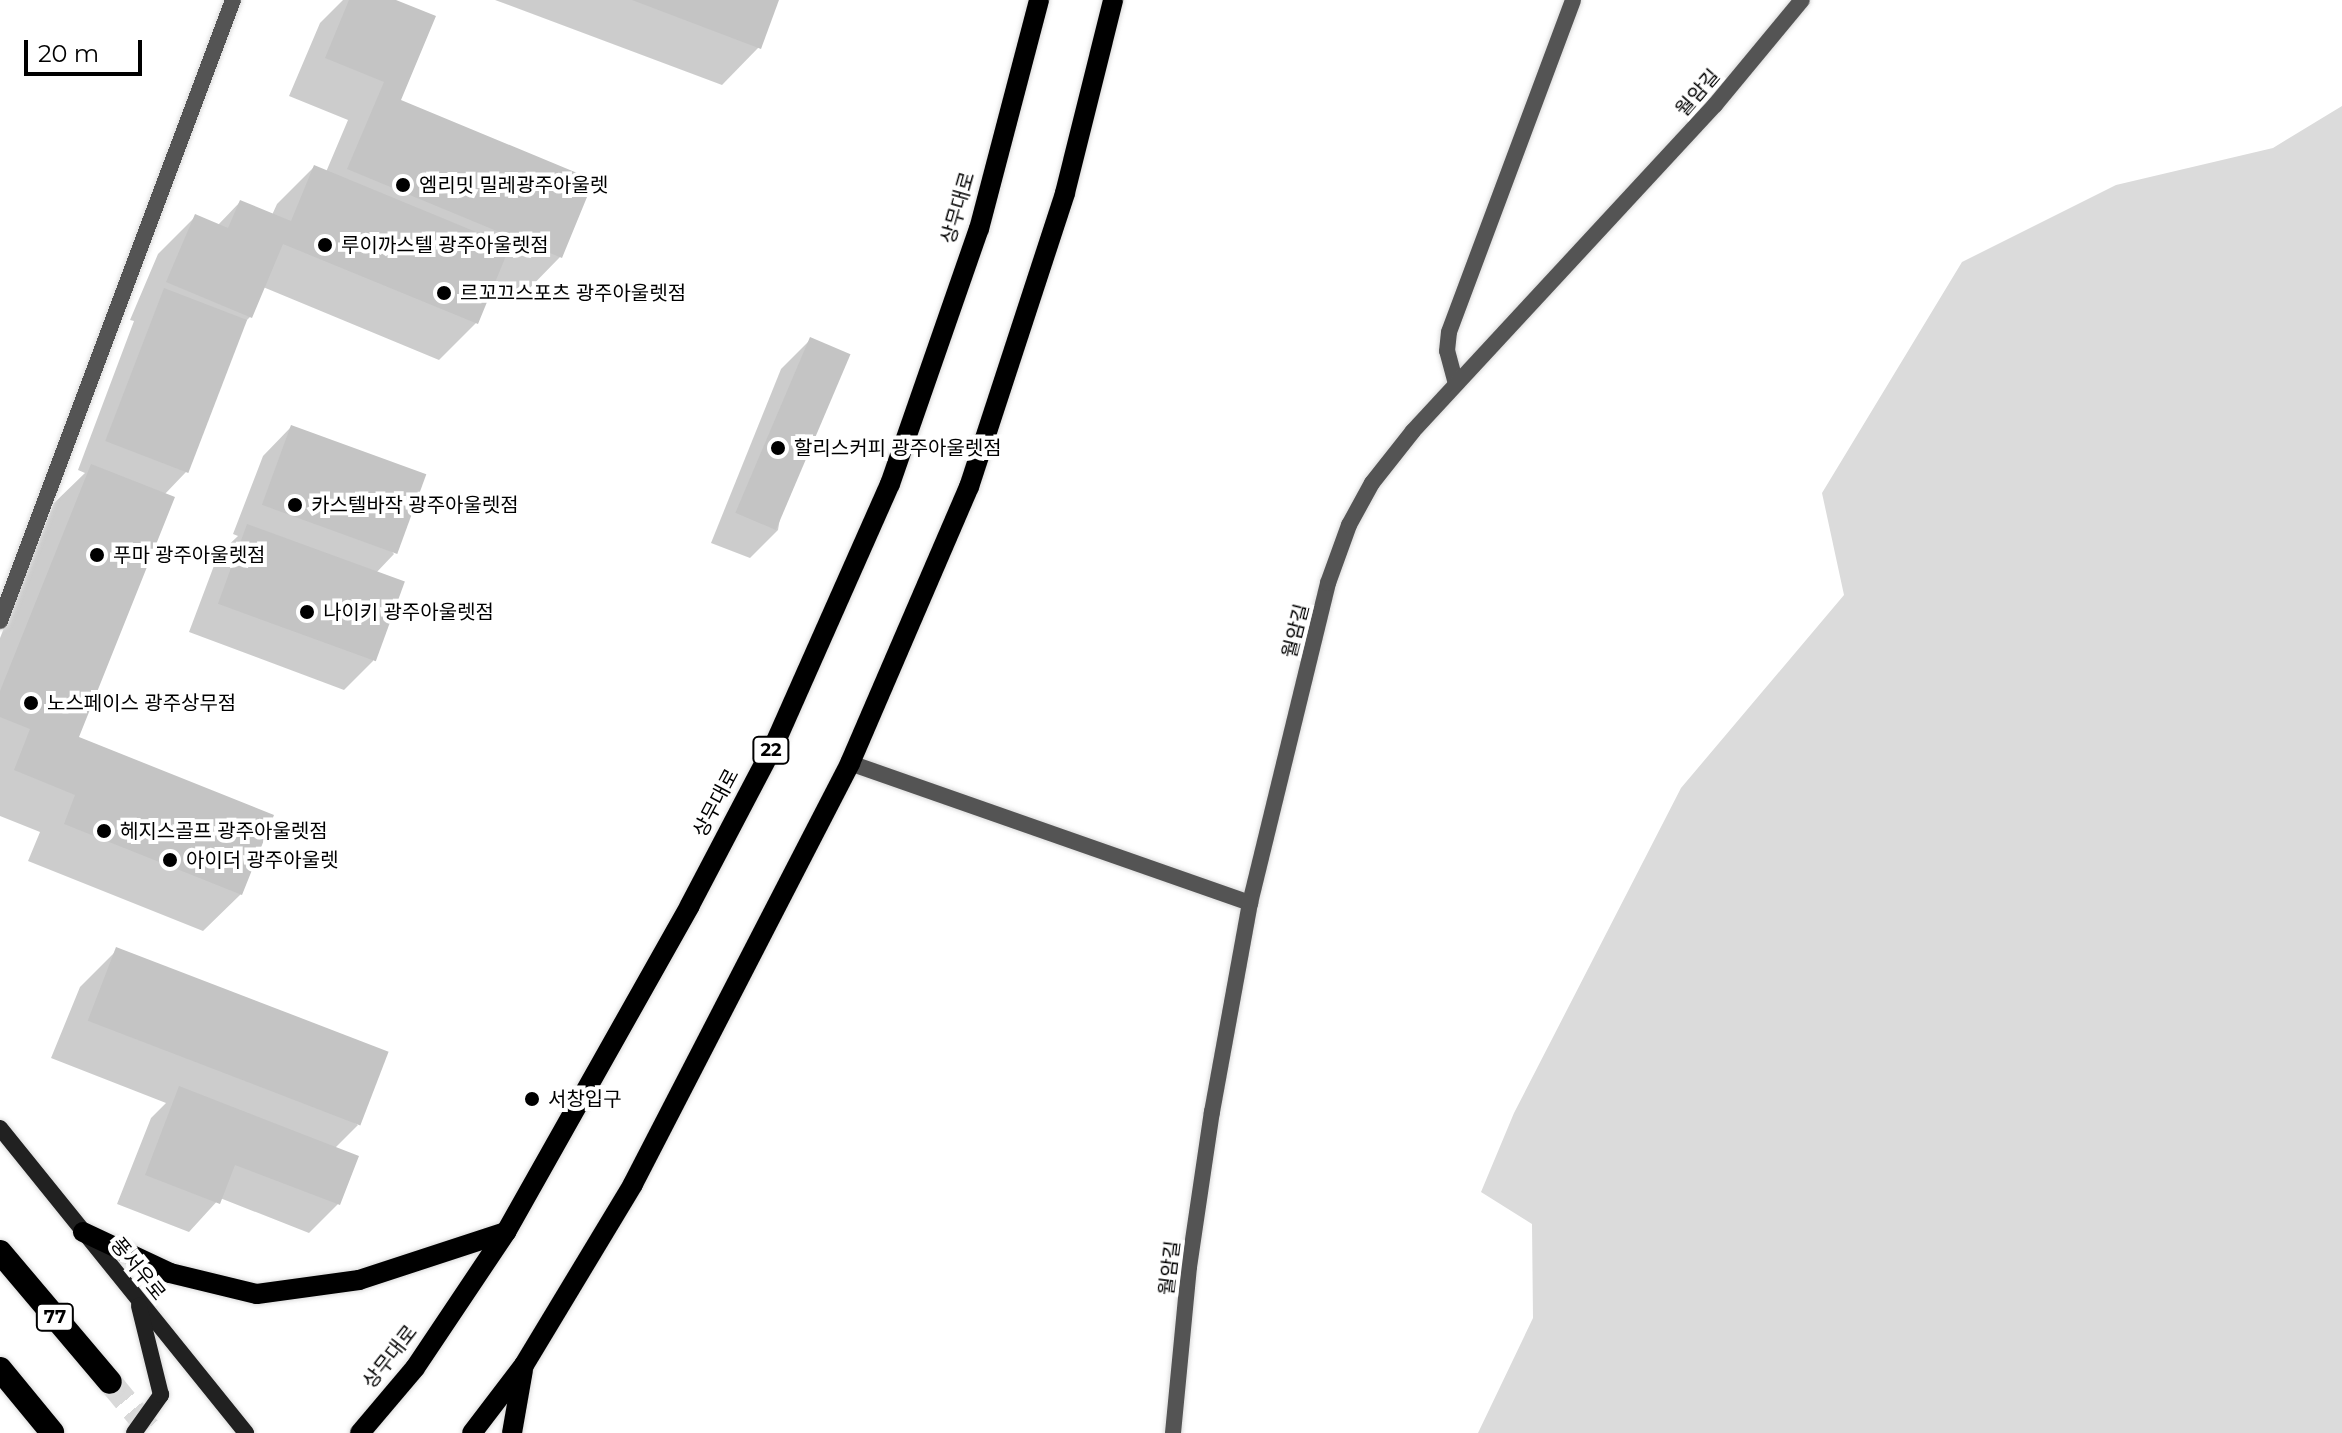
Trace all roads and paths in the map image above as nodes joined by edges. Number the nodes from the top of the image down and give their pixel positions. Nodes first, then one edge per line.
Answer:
1 (233, 0) edge
2 (1039, 0) edge
3 (1113, 0) edge
4 (1573, 0) edge
5 (1802, 0) edge
6 (1456, 384) junction
7 (0, 621) edge
8 (850, 763) junction
9 (1250, 903) junction
10 (0, 1128) edge
11 (83, 1232) junction
12 (506, 1232) junction
13 (0, 1252) edge
14 (137, 1299) junction
15 (524, 1365) junction
16 (0, 1369) edge
17 (110, 1382) tunnel mouth
18 (52, 1432) edge
19 (134, 1433) edge
20 (246, 1433) edge
21 (360, 1433) edge
22 (472, 1433) edge
23 (512, 1433) edge
24 (1173, 1433) edge

1 - 7 street
2 - 12 main road, 상무대로 / 22
3 - 8 main road
4 - 6 street
5 - 6 street, 월암길
6 - 9 street, 월암길
8 - 9 street
8 - 15 main road
9 - 24 street, 월암길
10 - 11 street, 풍서우로
11 - 12 main road
11 - 14 street, 풍서우로
12 - 21 main road, 상무대로 / 22
13 - 17 highway, 77
14 - 19 street
14 - 20 street, 풍서우로
15 - 22 main road
15 - 23 main road
16 - 18 highway

